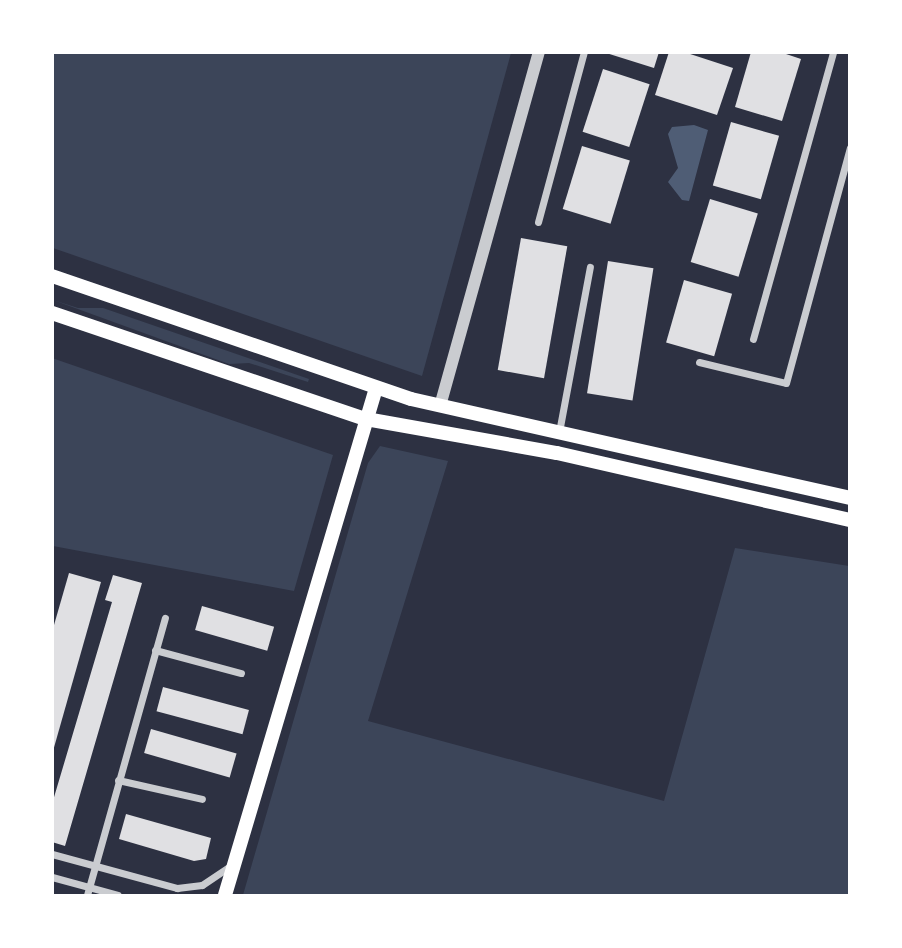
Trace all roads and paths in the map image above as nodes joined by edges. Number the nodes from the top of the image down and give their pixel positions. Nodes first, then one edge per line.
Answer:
1 (539, 52) edge
2 (584, 52) edge
3 (833, 52) edge
4 (849, 148) edge
5 (538, 222) dead end
6 (590, 267) dead end
7 (52, 276) edge
8 (52, 313) edge
9 (753, 339) dead end
10 (699, 362) dead end
11 (376, 388) junction
12 (440, 407) junction
13 (366, 419) junction
14 (559, 433) junction
15 (849, 498) edge
16 (849, 520) edge
17 (165, 618) dead end
18 (155, 650) junction
19 (241, 673) dead end
20 (118, 780) junction
21 (202, 799) dead end
22 (52, 854) edge
23 (234, 864) junction
24 (95, 866) junction
25 (52, 877) edge
26 (161, 886) junction
27 (89, 887) junction
28 (87, 895) edge
29 (118, 895) edge
30 (158, 895) edge
31 (225, 895) edge

1 - 12 street
2 - 5 street
3 - 9 street
4 - 10 street
6 - 14 street
7 - 11 main road
8 - 13 main road
11 - 12 main road
11 - 13 main road
12 - 14 main road
13 - 16 main road
13 - 23 main road
14 - 15 main road
17 - 18 street
18 - 19 street
18 - 20 street
20 - 21 street
20 - 24 street
22 - 24 street
23 - 26 street
23 - 31 main road
24 - 26 street
24 - 27 street
25 - 27 street
26 - 30 street
27 - 28 street
27 - 29 street

